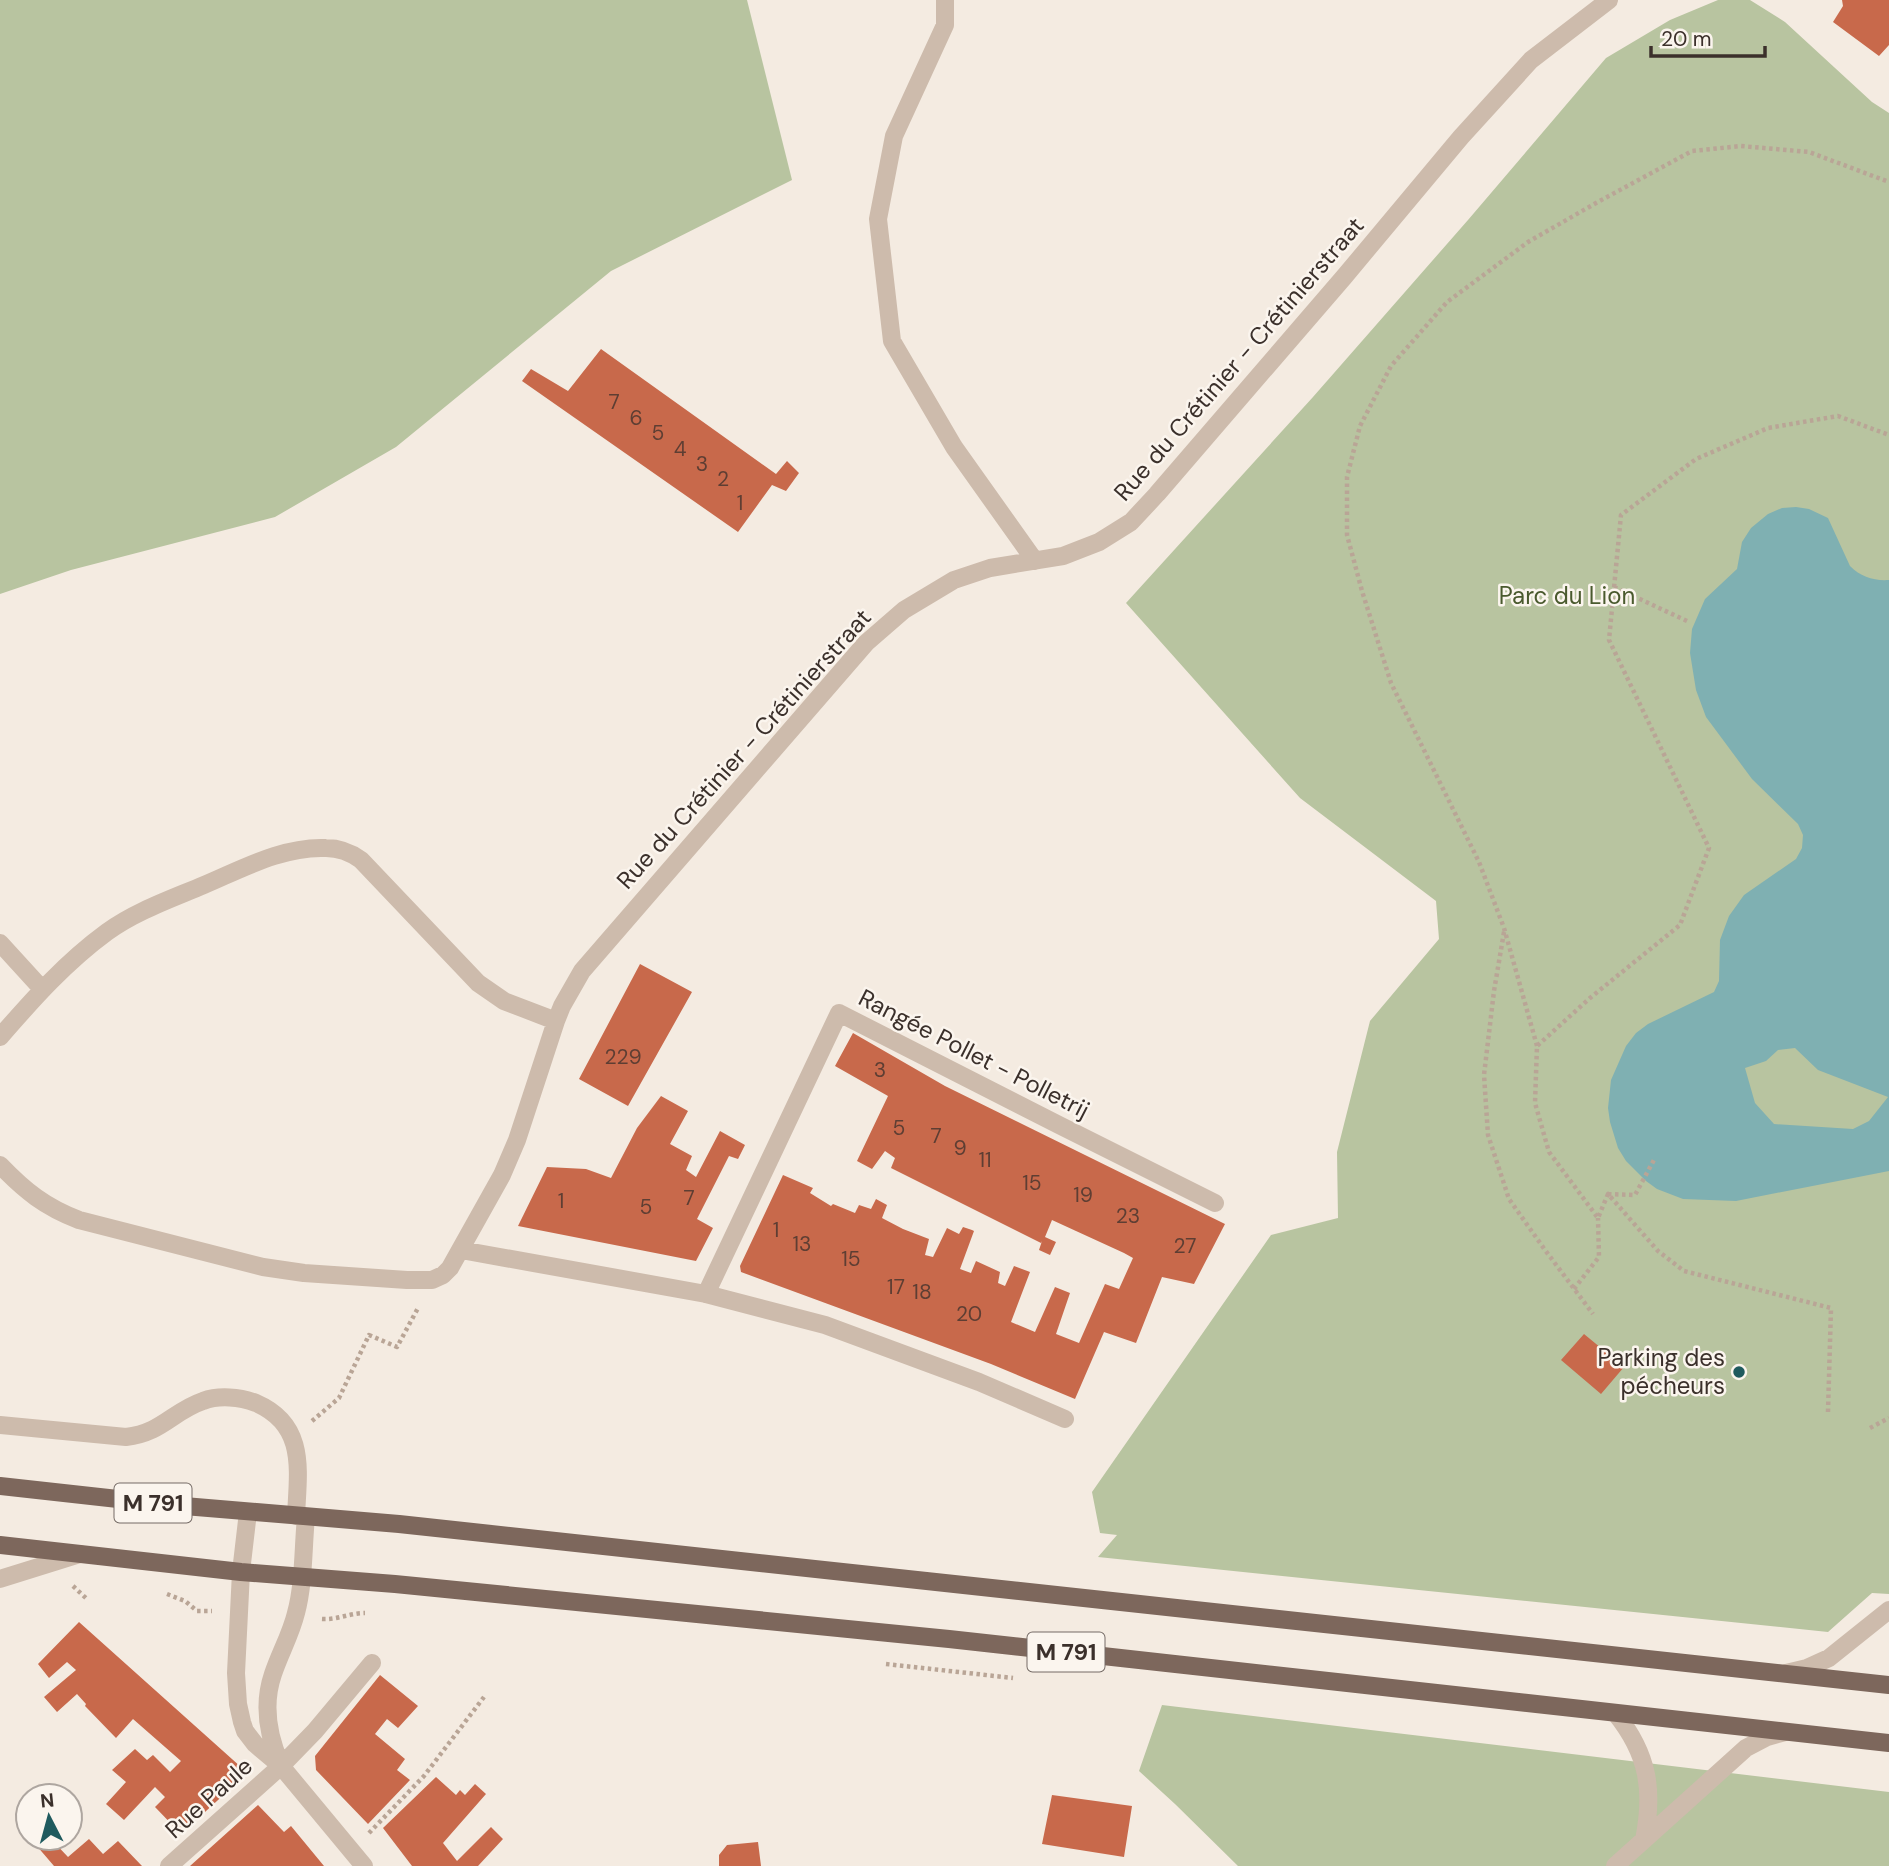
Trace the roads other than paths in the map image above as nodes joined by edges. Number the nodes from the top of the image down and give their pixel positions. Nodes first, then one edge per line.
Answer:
1 (946, 0) edge
2 (1609, 0) edge
3 (1035, 561) junction
4 (0, 943) edge
5 (41, 989) junction
6 (555, 1021) junction
7 (0, 1037) edge
8 (0, 1165) edge
9 (1216, 1203) dead end
10 (461, 1250) junction
11 (706, 1294) junction
12 (1065, 1419) dead end
13 (0, 1426) edge
14 (0, 1486) edge
15 (248, 1512) junction
16 (301, 1516) junction
17 (0, 1545) edge
18 (80, 1554) junction
19 (241, 1572) junction
20 (301, 1577) junction
21 (0, 1579) edge
22 (1889, 1610) edge
23 (372, 1664) dead end
24 (1786, 1673) junction
25 (1889, 1685) edge
26 (1616, 1714) junction
27 (1785, 1732) junction
28 (1889, 1743) edge
29 (281, 1766) junction
30 (1644, 1840) junction
31 (169, 1866) edge
32 (364, 1866) edge
33 (1615, 1866) edge

1 - 3 street
2 - 3 street, Rue du Crétinier - Crétinierstraat
3 - 6 street, Rue du Crétinier - Crétinierstraat
4 - 5 street
5 - 6 street
5 - 7 street
6 - 10 street, Rue du Crétinier - Crétinierstraat
8 - 10 street, Rue du Crétinier - Crétinierstraat
9 - 11 street, Rangée Pollet - Polletrij
10 - 11 street
11 - 12 street
13 - 16 street
14 - 15 main road, M 791
15 - 16 main road, M 791
15 - 19 street
16 - 20 street
16 - 24 main road, M 791
17 - 18 main road, M 791
18 - 19 main road, M 791
18 - 21 street
19 - 20 main road, M 791
19 - 29 street
20 - 26 main road, M 791
20 - 29 street
22 - 24 street
23 - 29 street, Rue Paule
24 - 25 main road, M 791
26 - 27 main road, M 791
26 - 30 street
27 - 28 main road, M 791
27 - 30 street
29 - 31 street, Rue Paule
29 - 32 street
30 - 33 street

